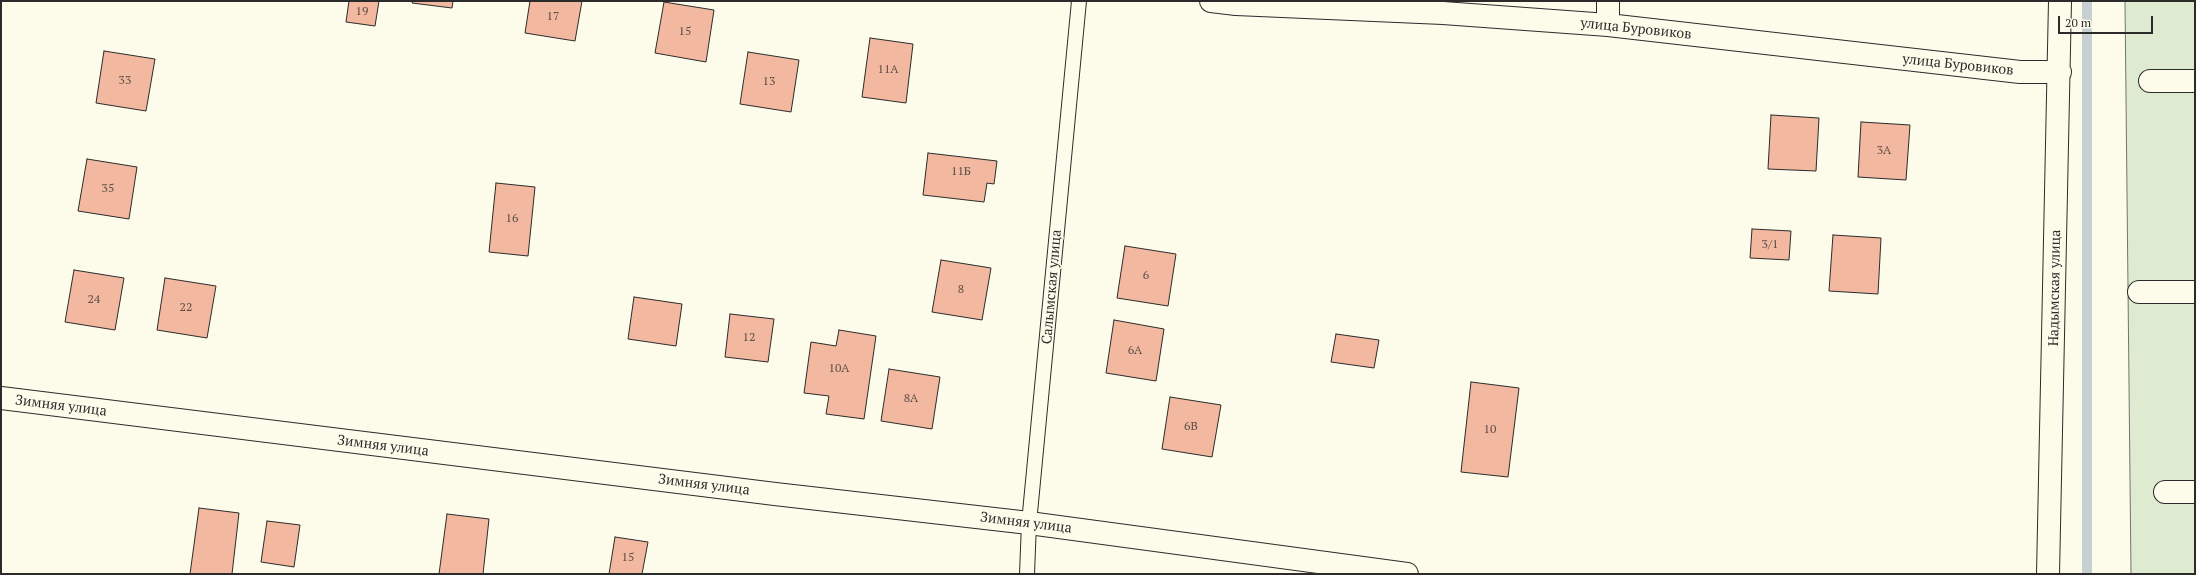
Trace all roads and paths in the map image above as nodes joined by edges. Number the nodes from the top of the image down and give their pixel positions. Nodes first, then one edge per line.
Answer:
1 (1079, 1) edge
2 (1212, 1) edge
3 (1608, 1) edge
4 (2060, 1) edge
5 (1608, 25) junction
6 (2060, 72) junction
7 (2150, 81) dead end
8 (2195, 81) edge
9 (2139, 292) dead end
10 (2195, 292) edge
11 (1, 398) edge
12 (2165, 492) dead end
13 (2195, 492) edge
14 (1029, 523) junction
15 (1027, 574) edge
16 (1407, 574) edge
17 (2048, 574) edge

1 - 14 lane, Салымская улица
2 - 5 street, улица Буровиков
3 - 5 street
4 - 6 street, Надымская улица
5 - 6 street, улица Буровиков
6 - 17 street, Надымская улица
7 - 8 street
9 - 10 street
11 - 14 street, Зимняя улица
12 - 13 street
14 - 15 lane, Салымская улица
14 - 16 street, Зимняя улица

